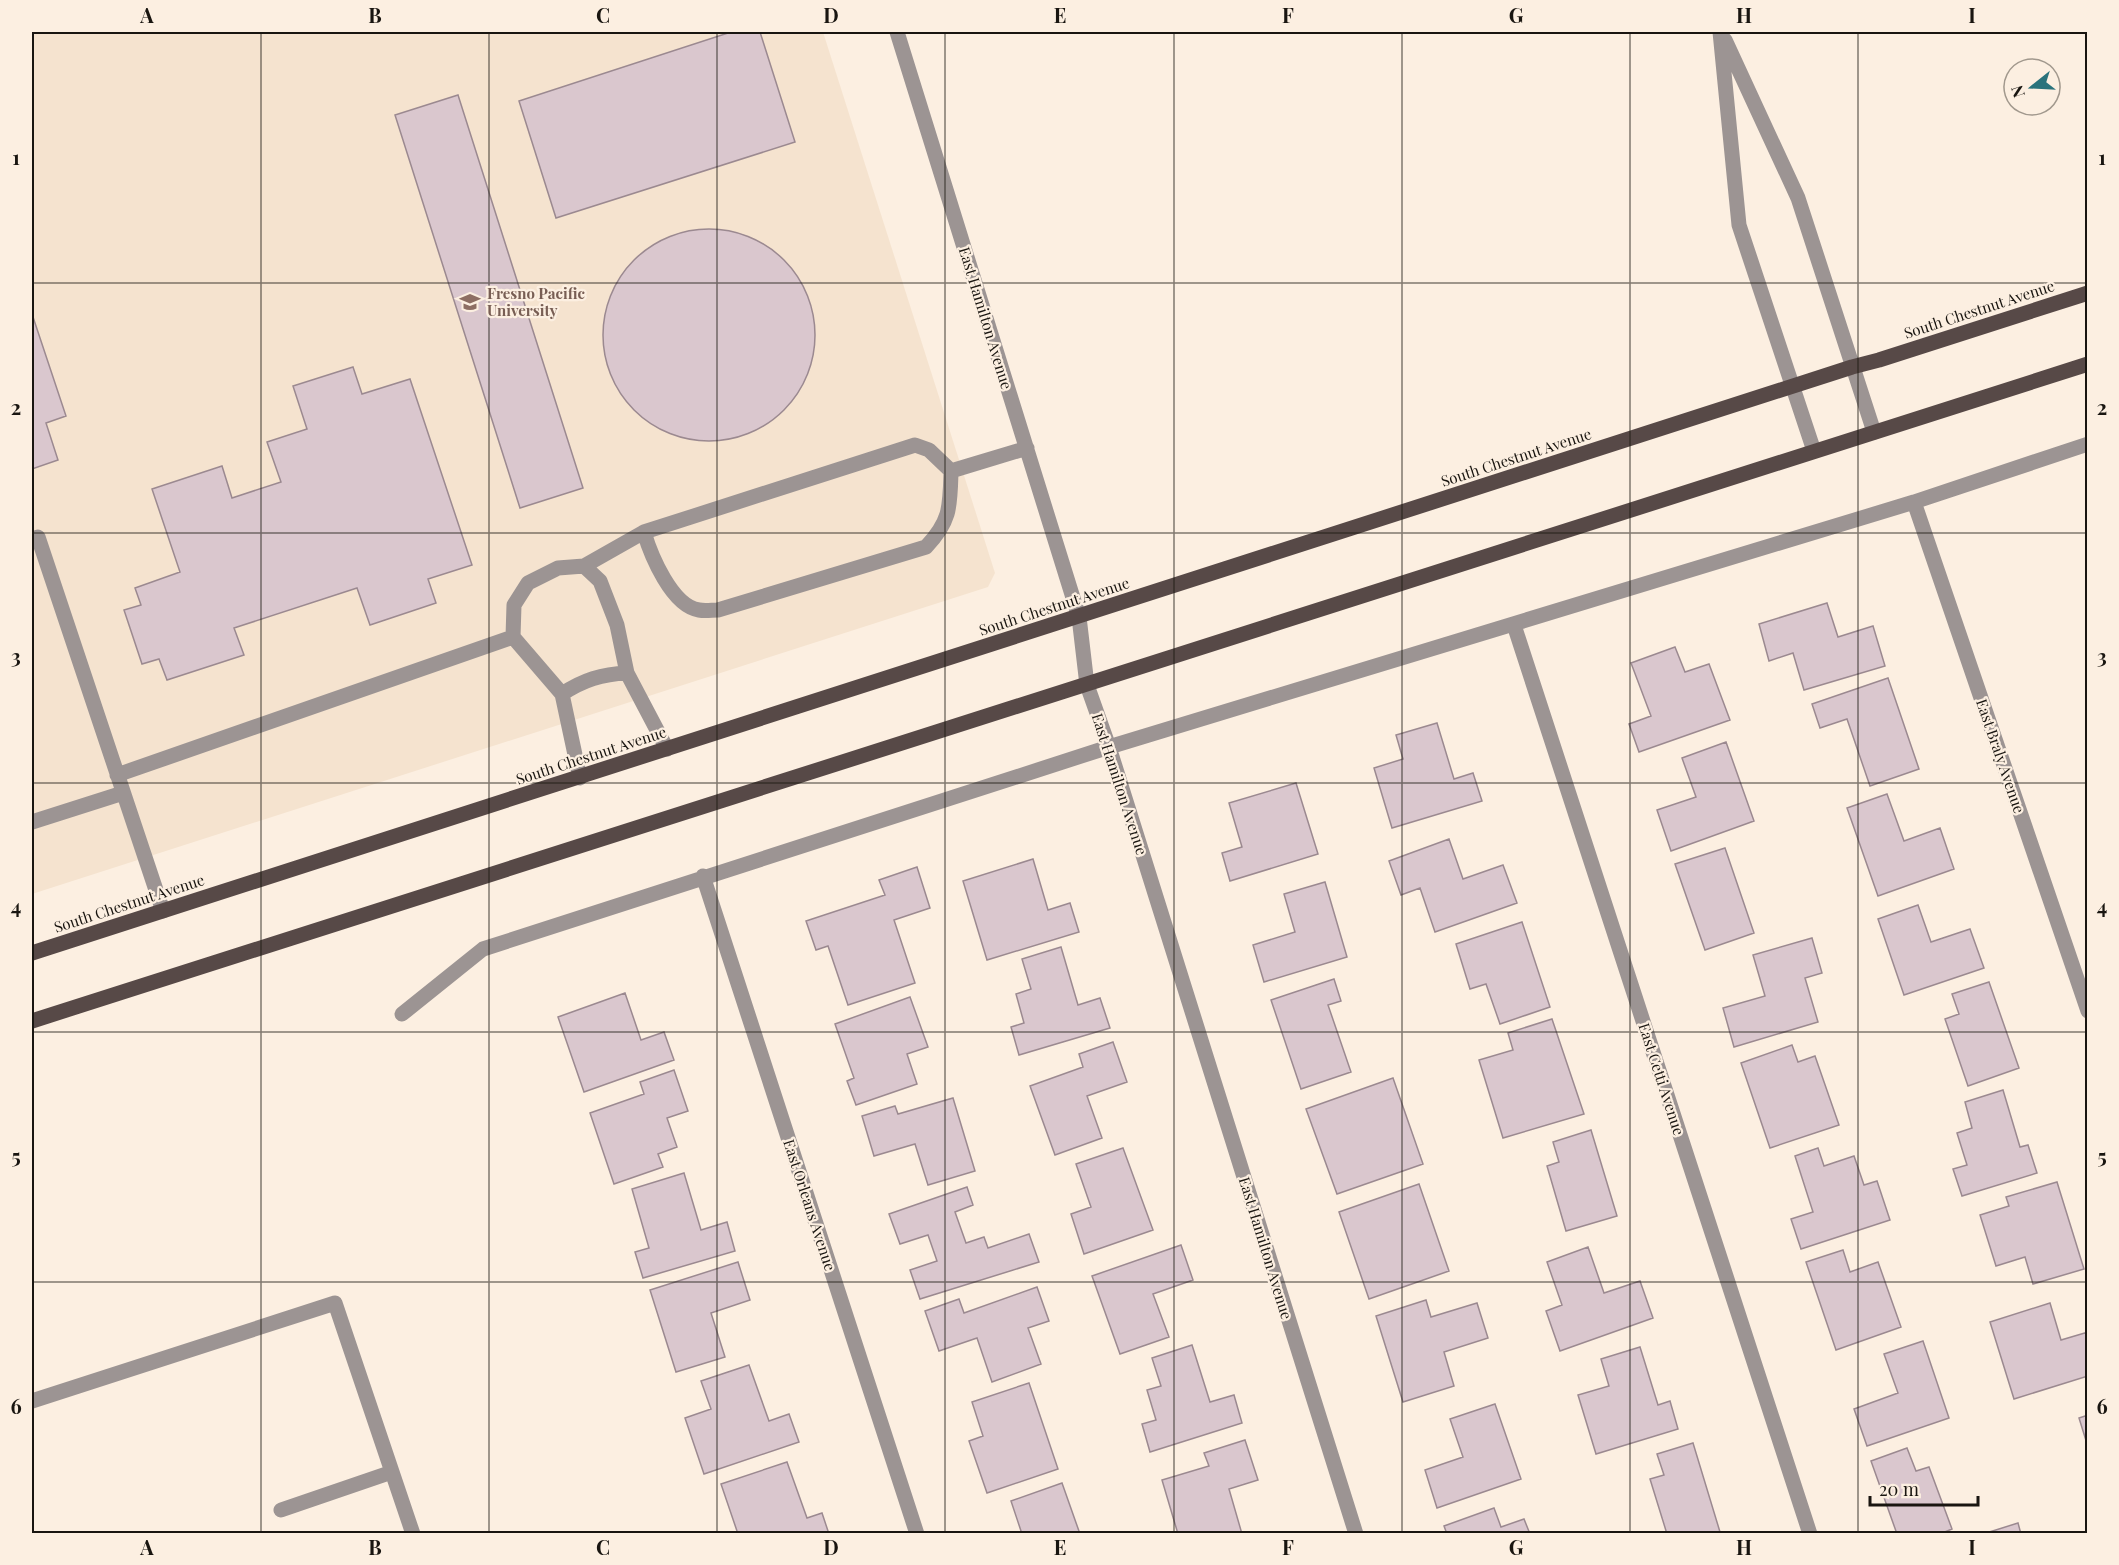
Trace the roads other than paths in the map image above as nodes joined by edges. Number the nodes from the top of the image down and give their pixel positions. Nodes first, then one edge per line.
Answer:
1 (897, 32) edge
2 (1721, 32) edge
3 (2088, 293) edge
4 (2088, 364) edge
5 (1852, 367) junction
6 (1793, 386) junction
7 (1874, 432) junction
8 (2088, 444) edge
9 (1027, 448) junction
10 (1814, 451) junction
11 (951, 471) junction
12 (1914, 502) junction
13 (644, 532) junction
14 (32, 540) edge
15 (584, 566) junction
16 (1079, 617) junction
17 (1514, 625) junction
18 (513, 637) junction
19 (627, 673) junction
20 (1087, 685) junction
21 (562, 694) junction
22 (1108, 747) junction
23 (667, 750) junction
24 (117, 775) junction
25 (580, 778) junction
26 (123, 793) junction
27 (32, 822) edge
28 (703, 876) junction
29 (163, 911) junction
30 (32, 953) edge
31 (2088, 1011) edge
32 (402, 1014) dead end
33 (32, 1021) edge
34 (32, 1401) edge
35 (392, 1472) junction
36 (281, 1510) dead end
37 (413, 1533) edge
38 (917, 1533) edge
39 (1356, 1533) edge
40 (1810, 1533) edge

1 - 9 street, East Hamilton Avenue
2 - 5 street
2 - 6 street
3 - 5 main road, South Chestnut Avenue
4 - 7 main road
5 - 6 main road, South Chestnut Avenue
5 - 7 street
6 - 10 street
6 - 16 main road, South Chestnut Avenue
7 - 10 main road
8 - 12 street
9 - 11 street
9 - 16 street, East Hamilton Avenue
10 - 20 main road
11 - 13 street
11 - 13 street
12 - 17 street
12 - 31 street, East Braly Avenue
13 - 15 street
14 - 24 street
15 - 18 street
15 - 19 street
16 - 20 street, East Hamilton Avenue
16 - 23 main road, South Chestnut Avenue
17 - 22 street
17 - 40 street, East Cetti Avenue
18 - 21 street
18 - 24 street
19 - 21 street
19 - 23 street
20 - 22 street, East Hamilton Avenue
20 - 33 main road
21 - 25 street
22 - 28 street
22 - 39 street, East Hamilton Avenue
23 - 25 main road, South Chestnut Avenue
24 - 26 street
25 - 29 main road, South Chestnut Avenue
26 - 27 street
26 - 29 street
28 - 32 street
28 - 38 street, East Orleans Avenue
29 - 30 main road, South Chestnut Avenue
34 - 35 street
35 - 36 street
35 - 37 street

